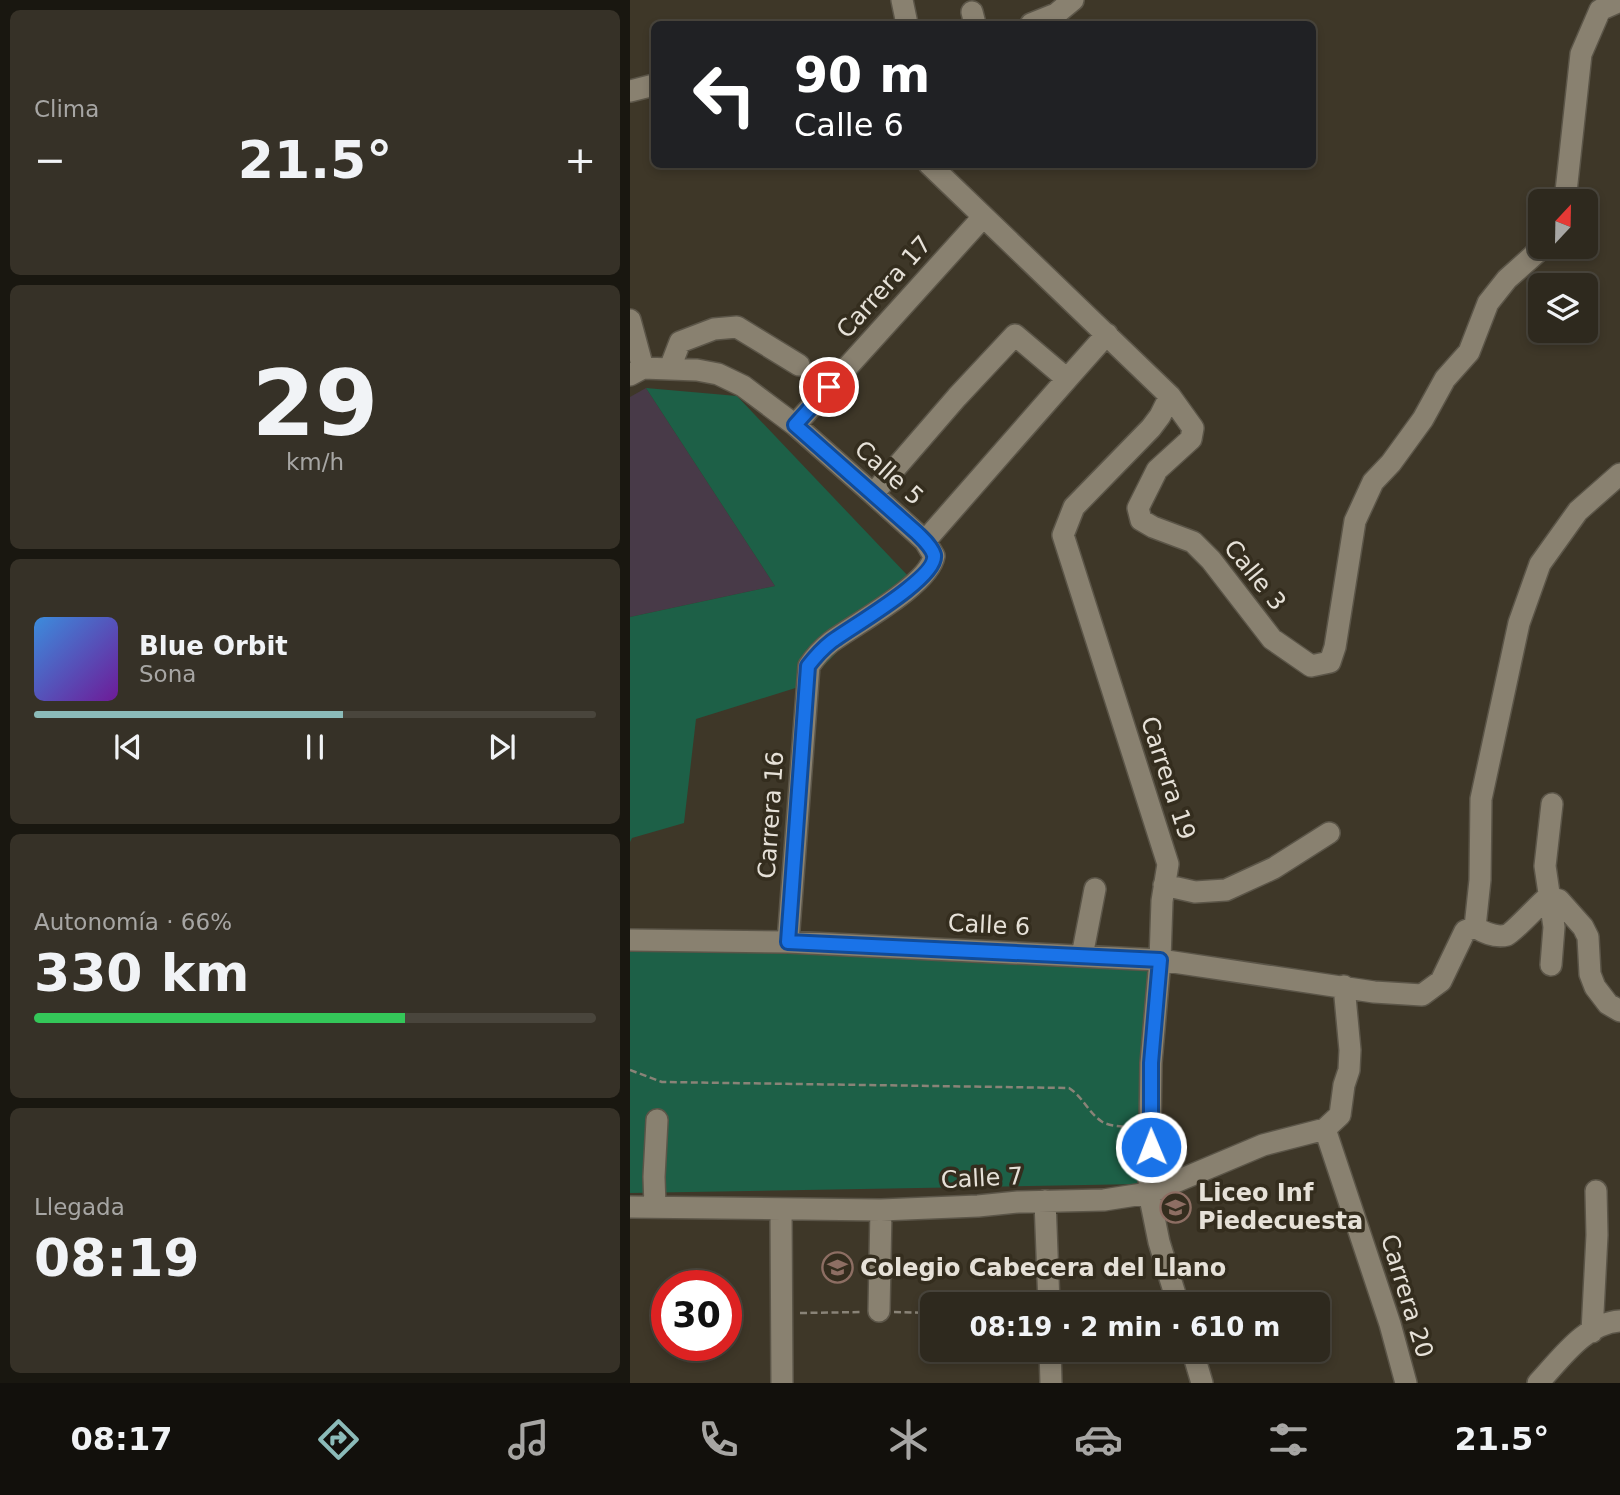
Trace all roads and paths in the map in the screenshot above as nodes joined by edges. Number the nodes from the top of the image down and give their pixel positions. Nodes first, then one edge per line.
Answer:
1 (902, 0) edge
2 (1073, 0) edge
3 (1620, 1) edge
4 (906, 21) edge
5 (1038, 21) edge
6 (651, 86) edge
7 (630, 91) edge
8 (933, 168) edge
9 (1566, 189) edge
10 (983, 217) junction
11 (1530, 259) edge
12 (630, 320) edge
13 (1107, 334) junction
14 (799, 365) dead end
15 (670, 368) junction
16 (636, 372) edge
17 (1067, 379) junction
18 (1170, 396) junction
19 (795, 425) junction
20 (1620, 474) edge
21 (873, 494) junction
22 (925, 541) junction
23 (806, 691) joint
24 (1552, 804) dead end
25 (1329, 833) dead end
26 (1164, 885) junction
27 (1095, 889) dead end
28 (1548, 897) junction
29 (1475, 927) junction
30 (630, 940) edge
31 (788, 942) junction
32 (1082, 956) junction
33 (1160, 960) junction
34 (1551, 965) dead end
35 (1344, 986) junction
36 (1620, 1011) edge
37 (630, 1070) edge
38 (657, 1120) dead end
39 (1151, 1128) junction
40 (1325, 1129) junction
41 (1596, 1191) dead end
42 (1149, 1193) junction
43 (1045, 1201) junction
44 (630, 1207) edge
45 (655, 1207) junction
46 (780, 1209) junction
47 (881, 1210) junction
48 (1049, 1292) edge
49 (1174, 1292) edge
50 (879, 1311) dead end
51 (1620, 1321) edge
52 (1592, 1332) junction
53 (1051, 1362) edge
54 (1196, 1362) edge
55 (782, 1383) edge
56 (1052, 1383) edge
57 (1202, 1383) edge
58 (1406, 1383) edge
59 (1538, 1383) edge

1 - 4 street
2 - 5 street
3 - 9 street
6 - 7 street
8 - 10 street, Calle 3
10 - 13 street, Calle 3
10 - 19 street, Carrera 17
11 - 18 street, Calle 3
12 - 16 street
13 - 17 street
13 - 18 street, Calle 3
14 - 15 street
15 - 16 street, Calle 5
15 - 19 street, Calle 5
17 - 21 street
17 - 22 street
18 - 26 street, Carrera 19
19 - 21 street, Calle 5
20 - 29 street
21 - 22 street, Calle 5
22 - 23 street, Calle 5
23 - 31 street, Carrera 16
24 - 28 street
25 - 26 street
26 - 33 street, Carrera 19
27 - 32 street
28 - 29 street
28 - 34 street
28 - 36 street
29 - 35 street
30 - 31 street, Calle 6
31 - 32 street, Calle 6
32 - 33 street, Calle 6
33 - 35 street, Calle 6
33 - 39 street, Carrera 19
35 - 40 street
37 - 39 path
38 - 45 street
39 - 42 street, Carrera 19
40 - 42 street, Calle 7
40 - 58 street, Carrera 20
41 - 52 street
42 - 43 street, Calle 7
42 - 49 street, Carrera 19
43 - 47 street, Calle 7
43 - 48 street
44 - 45 street, Calle 7
45 - 46 street, Calle 7
46 - 47 street, Calle 7
46 - 55 street
47 - 50 street
51 - 52 street
52 - 59 street
53 - 56 street
54 - 57 street

